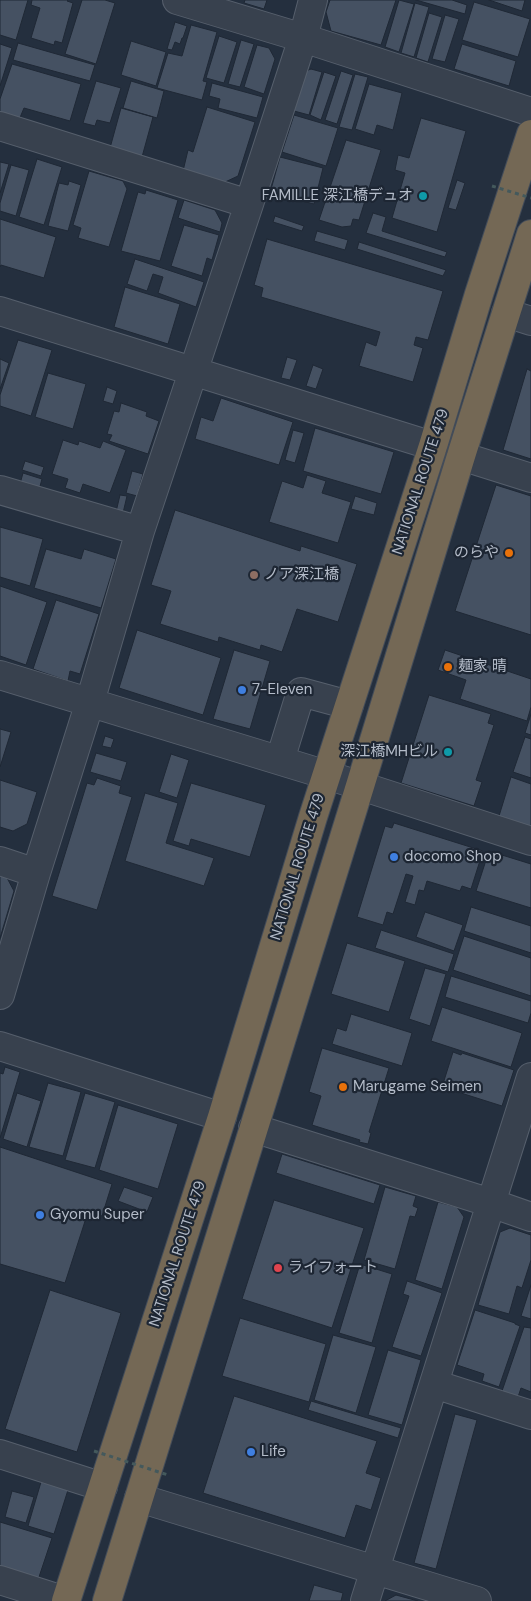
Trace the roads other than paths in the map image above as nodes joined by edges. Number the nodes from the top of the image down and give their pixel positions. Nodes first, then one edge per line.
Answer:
1 (177, 0) edge
2 (313, 0) edge
3 (303, 38) junction
4 (531, 112) edge
5 (0, 126) edge
6 (531, 134) edge
7 (249, 204) junction
8 (531, 234) edge
9 (0, 311) edge
10 (518, 317) edge
11 (194, 371) junction
12 (433, 446) junction
13 (461, 456) junction
14 (531, 478) edge
15 (0, 490) edge
16 (140, 531) junction
17 (0, 675) edge
18 (90, 702) junction
19 (349, 705) junction
20 (280, 760) junction
21 (327, 775) junction
22 (360, 786) junction
23 (531, 841) edge
24 (0, 861) edge
25 (36, 873) junction
26 (0, 995) edge
27 (0, 1046) edge
28 (531, 1077) edge
29 (222, 1116) junction
30 (254, 1128) junction
31 (491, 1203) junction
32 (531, 1217) edge
33 (434, 1384) junction
34 (531, 1415) edge
35 (0, 1454) edge
36 (102, 1487) junction
37 (139, 1498) junction
38 (375, 1571) junction
39 (0, 1580) edge
40 (66, 1601) edge
41 (107, 1601) edge
42 (365, 1601) edge
43 (476, 1601) edge

1 - 3 street
2 - 3 street
3 - 4 street
3 - 7 street
5 - 7 street
6 - 12 highway, NATIONAL ROUTE 479
7 - 11 street
8 - 10 highway, NATIONAL ROUTE 479
9 - 11 street
10 - 13 highway, NATIONAL ROUTE 479
11 - 12 street
11 - 16 street
12 - 19 highway, NATIONAL ROUTE 479
13 - 14 street
13 - 22 highway, NATIONAL ROUTE 479
15 - 16 street
16 - 18 street
17 - 18 street
18 - 20 street
18 - 25 street
19 - 20 street
19 - 21 highway, NATIONAL ROUTE 479
20 - 21 street
21 - 22 street
21 - 29 highway, NATIONAL ROUTE 479
22 - 23 street
22 - 30 highway, NATIONAL ROUTE 479
24 - 25 street
25 - 26 street
27 - 29 street
28 - 31 street
29 - 36 highway, NATIONAL ROUTE 479
30 - 31 street
30 - 37 highway, NATIONAL ROUTE 479
31 - 32 street
31 - 33 street
33 - 34 street
33 - 38 street
35 - 36 street
36 - 40 highway, NATIONAL ROUTE 479
37 - 38 street
37 - 41 highway, NATIONAL ROUTE 479
38 - 42 street
38 - 43 street
39 - 40 street

